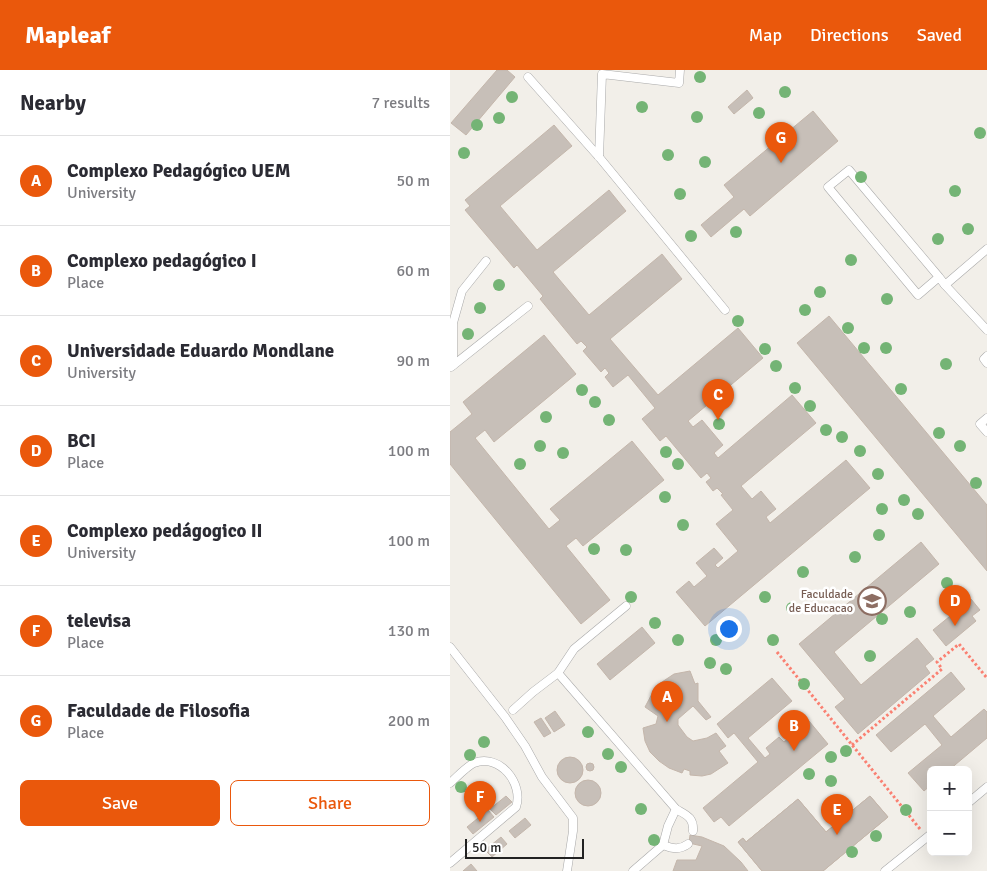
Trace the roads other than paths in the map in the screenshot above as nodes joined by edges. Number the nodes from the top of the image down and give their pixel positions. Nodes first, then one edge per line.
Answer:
1 (680, 70) edge
2 (600, 71) edge
3 (528, 77) dead end
4 (599, 157) junction
5 (987, 249) edge
6 (486, 260) dead end
7 (939, 277) junction
8 (944, 285) junction
9 (528, 306) dead end
10 (725, 310) dead end
11 (987, 330) edge
12 (987, 356) edge
13 (987, 363) edge
14 (451, 366) edge
15 (987, 418) edge
16 (987, 432) edge
17 (626, 606) dead end
18 (450, 647) edge
19 (558, 673) junction
20 (513, 710) dead end
21 (450, 783) edge
22 (987, 787) edge
23 (972, 800) edge
24 (676, 809) junction
25 (694, 831) dead end
26 (927, 838) edge
27 (688, 844) dead end
28 (663, 845) junction
29 (450, 863) edge
30 (566, 871) edge
31 (633, 871) edge
32 (885, 871) edge

1 - 2 lane
2 - 4 lane
3 - 4 lane
4 - 10 lane
5 - 8 lane
6 - 14 lane
7 - 7 lane
7 - 8 lane
8 - 11 lane
9 - 14 lane
12 - 13 lane
15 - 16 lane
17 - 19 lane
18 - 30 lane
19 - 20 lane
19 - 24 lane
21 - 29 lane
22 - 23 lane
24 - 25 lane
24 - 28 lane
26 - 32 lane
27 - 28 lane
28 - 31 lane

